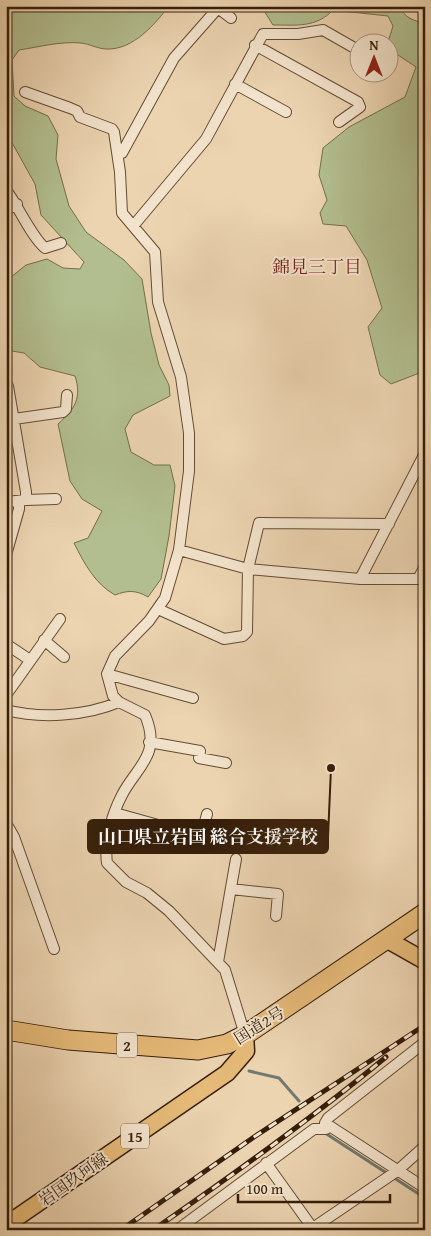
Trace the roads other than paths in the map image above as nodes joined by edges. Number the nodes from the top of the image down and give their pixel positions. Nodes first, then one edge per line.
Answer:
1 (231, 18) dead end
2 (348, 44) edge
3 (256, 45) junction
4 (235, 84) junction
5 (25, 92) dead end
6 (286, 112) dead end
7 (339, 122) dead end
8 (118, 154) junction
9 (6, 190) edge
10 (17, 204) junction
11 (6, 210) edge
12 (134, 225) junction
13 (61, 243) dead end
14 (8, 386) dead end
15 (67, 395) dead end
16 (14, 419) junction
17 (425, 453) edge
18 (56, 499) dead end
19 (22, 500) junction
20 (6, 502) edge
21 (389, 524) junction
22 (179, 550) junction
23 (6, 555) edge
24 (425, 566) edge
25 (248, 569) junction
26 (360, 579) junction
27 (158, 609) junction
28 (60, 619) dead end
29 (44, 640) junction
30 (6, 644) edge
31 (64, 657) dead end
32 (30, 660) junction
33 (107, 674) junction
34 (6, 695) edge
35 (193, 698) dead end
36 (119, 702) junction
37 (6, 710) edge
38 (150, 742) junction
39 (226, 764) dead end
40 (115, 814) junction
41 (207, 814) dead end
42 (6, 823) edge
43 (236, 859) dead end
44 (231, 889) junction
45 (425, 914) edge
46 (276, 916) dead end
47 (386, 939) junction
48 (54, 949) dead end
49 (425, 960) edge
50 (218, 962) junction
51 (6, 1030) edge
52 (245, 1035) junction
53 (425, 1042) edge
54 (327, 1127) junction
55 (425, 1146) edge
56 (266, 1163) junction
57 (396, 1172) junction
58 (425, 1188) edge
59 (6, 1225) edge
60 (312, 1229) edge
61 (176, 1230) edge

1 - 8 street
2 - 3 street
3 - 4 street
3 - 7 street
4 - 6 street
4 - 12 street
5 - 8 street
8 - 12 street
9 - 10 street
10 - 11 street
10 - 13 street
12 - 22 street
14 - 16 street
15 - 16 street
16 - 19 street
17 - 21 street
18 - 19 street
19 - 20 street
19 - 23 street
21 - 25 street
21 - 26 street
22 - 25 street
22 - 27 street
24 - 26 street
25 - 26 street
25 - 27 street
27 - 33 street
28 - 29 street
29 - 31 street
29 - 32 street
30 - 32 street
32 - 34 street
33 - 35 street
33 - 36 street
36 - 37 street
36 - 38 street
38 - 39 street
38 - 40 street
40 - 41 street
40 - 50 street
42 - 48 street
43 - 44 street
44 - 46 street
44 - 50 street
45 - 47 highway, 国道2号 / 2
47 - 49 main road
47 - 52 highway, 国道2号 / 2
50 - 52 street
51 - 52 highway, 国道2号 / 2
52 - 59 main road, 岩国玖珂線 / 15
53 - 54 street
54 - 56 street
54 - 57 street
55 - 57 street
56 - 60 street
56 - 61 street
57 - 58 street
57 - 60 street

